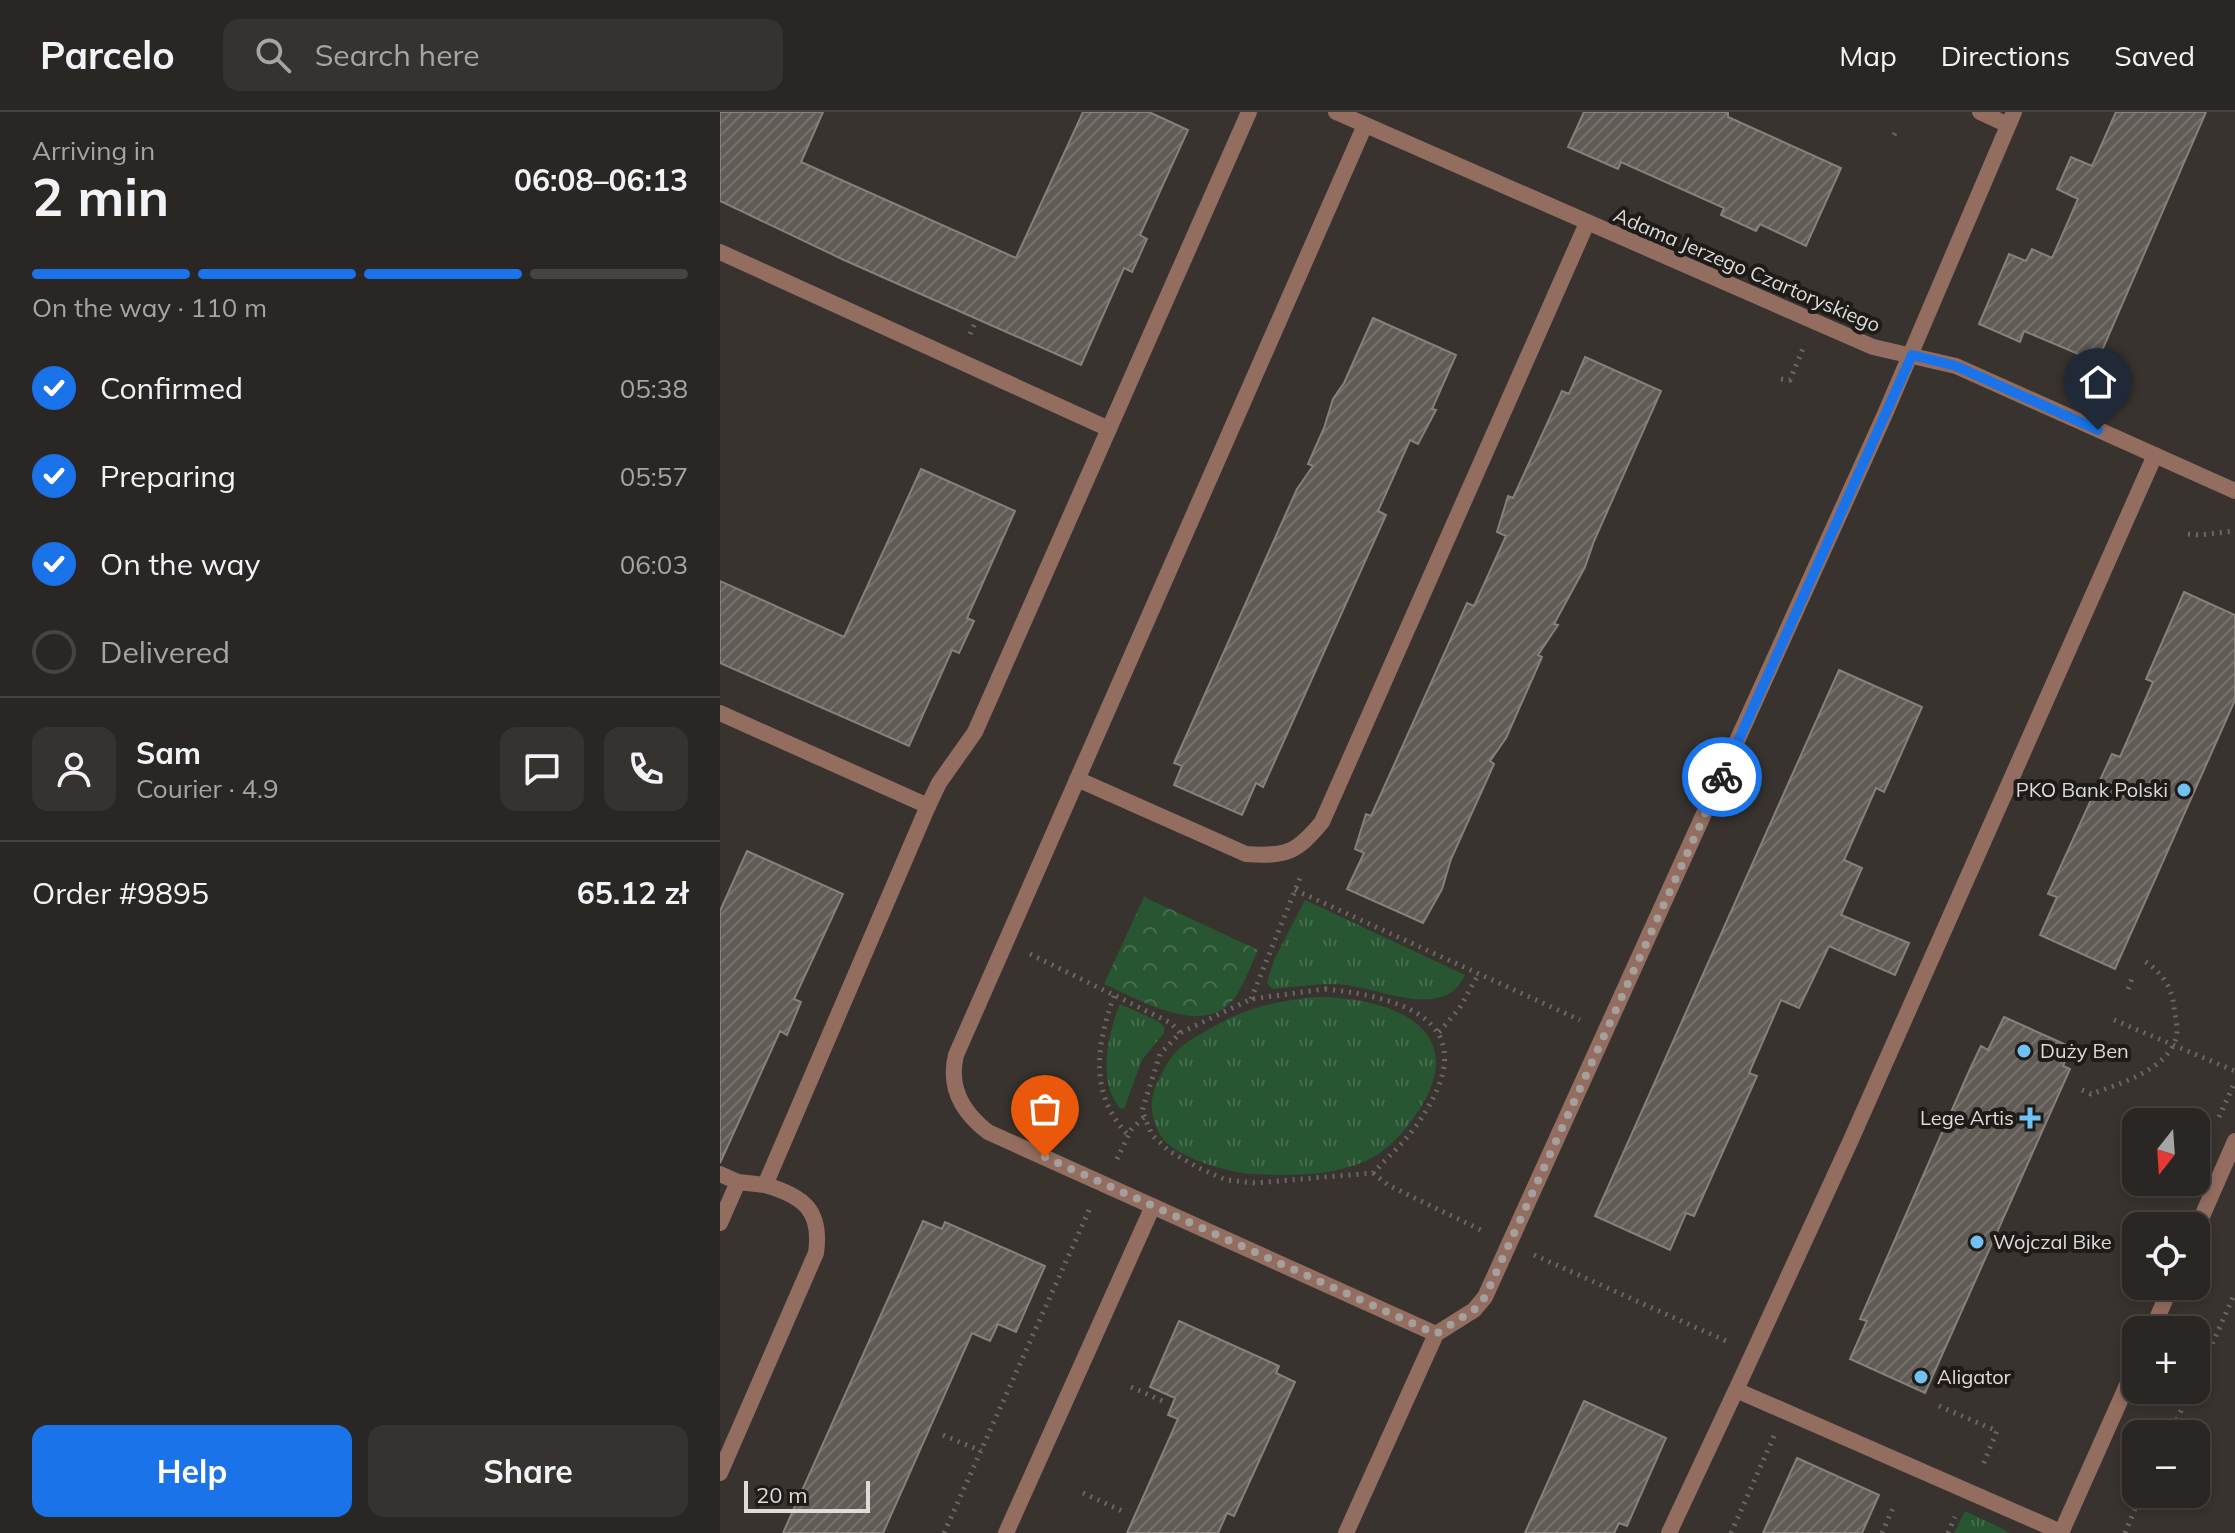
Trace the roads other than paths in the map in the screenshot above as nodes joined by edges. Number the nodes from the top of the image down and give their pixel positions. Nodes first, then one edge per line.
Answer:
1 (1249, 112) edge
2 (1336, 112) edge
3 (1980, 112) edge
4 (2011, 118) edge
5 (1365, 125) junction
6 (1587, 223) junction
7 (720, 252) edge
8 (1912, 355) junction
9 (1109, 429) junction
10 (2155, 455) junction
11 (2235, 491) edge
12 (720, 713) edge
13 (1077, 779) junction
14 (928, 806) junction
15 (2235, 1141) edge
16 (720, 1174) edge
17 (738, 1182) junction
18 (765, 1185) junction
19 (1153, 1206) junction
20 (2204, 1212) edge
21 (720, 1223) edge
22 (1436, 1334) junction
23 (1736, 1390) junction
24 (2122, 1396) edge
25 (720, 1473) edge
26 (2061, 1532) edge
27 (1006, 1533) edge
28 (1346, 1533) edge
29 (1669, 1533) edge

1 - 9 street
2 - 5 street, Adama Jerzego Czartoryskiego
3 - 4 street
4 - 8 street
5 - 6 street, Adama Jerzego Czartoryskiego
5 - 13 street
6 - 8 street, Adama Jerzego Czartoryskiego
6 - 13 street
7 - 9 street
8 - 10 street, Adama Jerzego Czartoryskiego
8 - 22 street
9 - 14 street
10 - 11 street, Adama Jerzego Czartoryskiego
10 - 23 street
12 - 14 street
13 - 19 street
14 - 18 street
15 - 20 street
16 - 17 street
17 - 18 street
17 - 21 street
18 - 25 street
19 - 22 street
19 - 27 street
22 - 28 street
23 - 26 street
23 - 29 street
24 - 26 street

